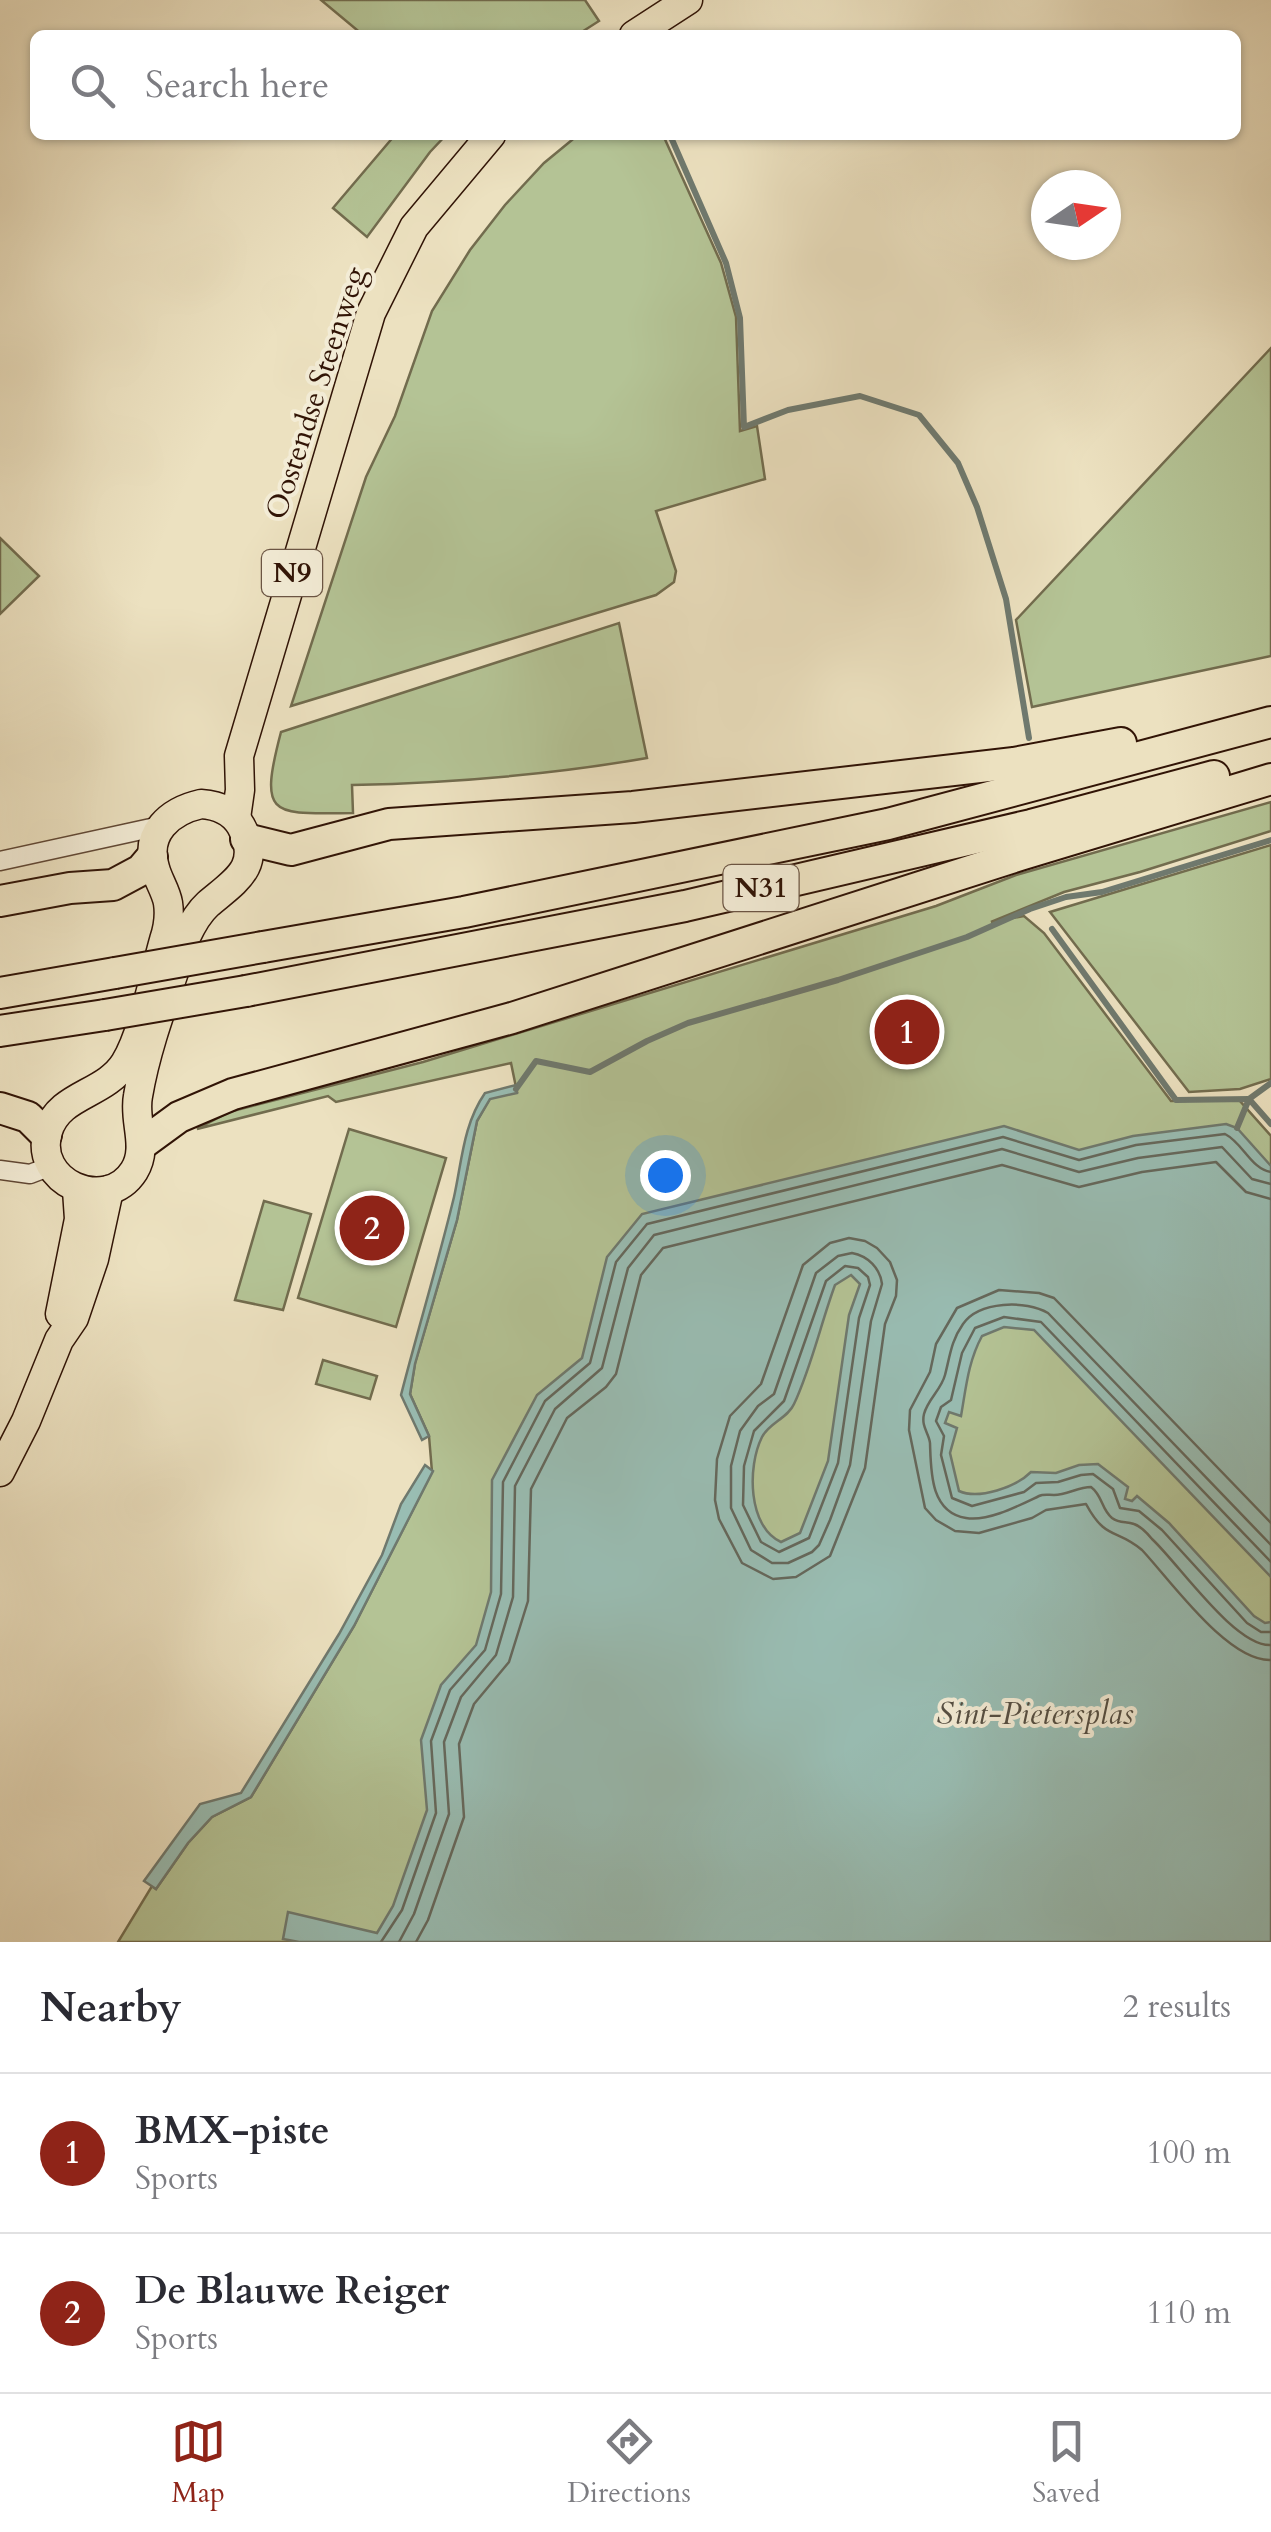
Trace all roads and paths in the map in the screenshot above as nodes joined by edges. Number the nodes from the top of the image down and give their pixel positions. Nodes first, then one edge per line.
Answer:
1 (688, 0) edge
2 (642, 30) edge
3 (487, 140) edge
4 (1271, 722) edge
5 (1167, 750) junction
6 (239, 756) junction
7 (1271, 760) edge
8 (1271, 779) edge
9 (200, 804) junction
10 (160, 826) junction
11 (241, 828) junction
12 (152, 856) junction
13 (0, 861) edge
14 (0, 901) edge
15 (0, 993) edge
16 (0, 1031) edge
17 (0, 1108) edge
18 (46, 1135) junction
19 (142, 1144) junction
20 (0, 1170) edge
21 (40, 1170) junction
22 (77, 1190) junction
23 (110, 1190) junction
24 (59, 1340) junction
25 (0, 1472) edge

1 - 2 main road
3 - 6 main road, Oostendse Steenweg / N9
4 - 5 highway, N31
5 - 11 highway
5 - 15 highway, N31, bridge
6 - 9 main road, Oostendse Steenweg / N9
6 - 11 main road, Oostendse Steenweg / N9
7 - 16 highway, N31, bridge
8 - 19 highway
9 - 10 main road, Oostendse Steenweg / N9
9 - 11 main road
10 - 12 main road
10 - 13 street, Oostendse Steenweg
11 - 19 main road, Oostendse Steenweg / N9
12 - 14 highway
12 - 18 main road
17 - 18 highway
18 - 21 main road
19 - 23 main road
20 - 21 street
21 - 22 main road
22 - 23 main road
22 - 24 main road
23 - 24 main road
24 - 25 main road

